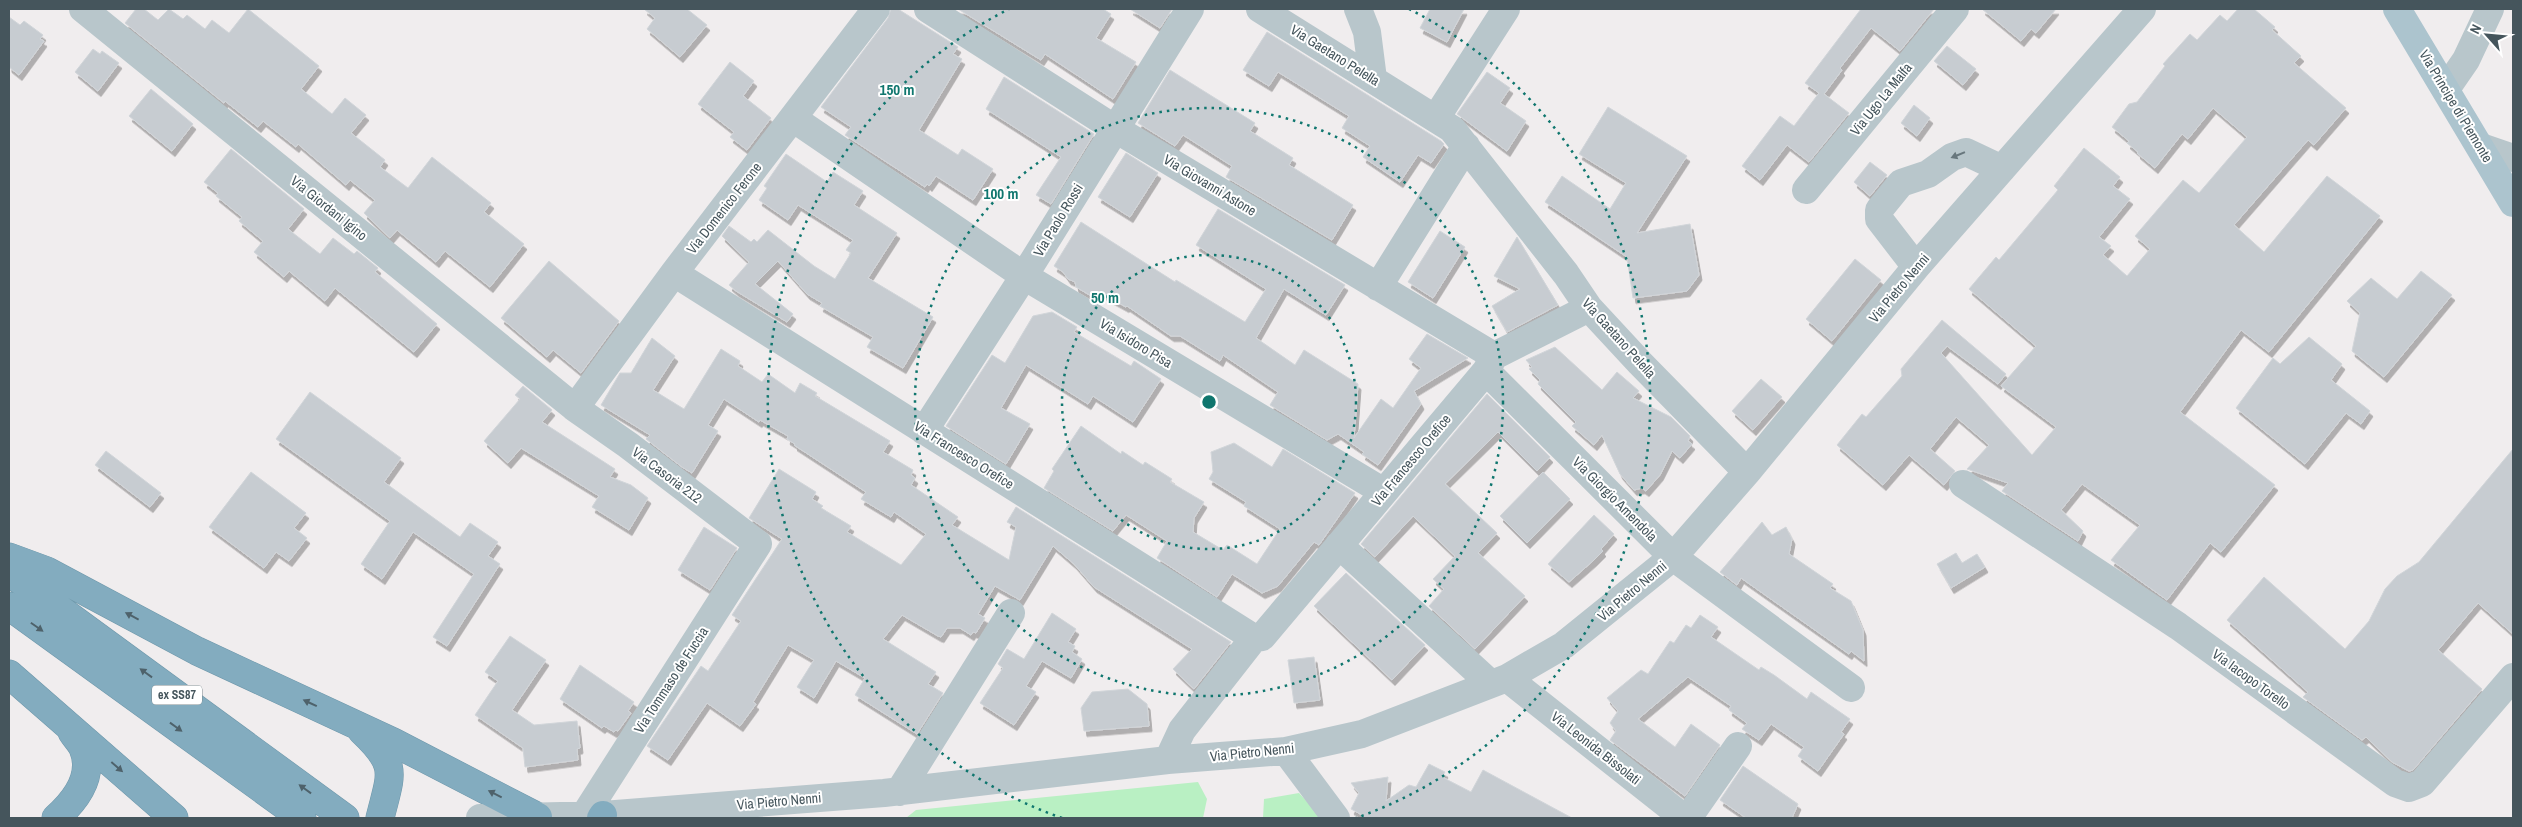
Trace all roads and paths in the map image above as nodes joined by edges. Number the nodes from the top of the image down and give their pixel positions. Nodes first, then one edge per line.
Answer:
1 (83, 9) edge
2 (876, 9) edge
3 (928, 9) edge
4 (1190, 9) edge
5 (1260, 9) edge
6 (1358, 9) edge
7 (1506, 9) edge
8 (1955, 9) edge
9 (2142, 9) edge
10 (2397, 9) edge
11 (2490, 9) edge
12 (1374, 79) junction
13 (2446, 89) junction
14 (1436, 118) junction
15 (794, 119) junction
16 (1114, 128) junction
17 (1466, 146) junction
18 (2481, 147) junction
19 (2513, 158) edge
20 (2002, 169) junction
21 (1806, 190) dead end
22 (2513, 203) edge
23 (1916, 267) junction
24 (674, 273) junction
25 (1024, 276) junction
26 (1378, 287) junction
27 (1589, 308) junction
28 (1490, 364) junction
29 (575, 408) junction
30 (924, 430) junction
31 (1747, 472) junction
32 (1963, 484) dead end
33 (1384, 492) junction
34 (758, 544) joint
35 (1339, 545) junction
36 (9, 557) edge
37 (1673, 557) junction
38 (9, 572) edge
39 (9, 606) edge
40 (1011, 613) dead end
41 (1254, 638) junction
42 (11, 676) edge
43 (2513, 677) edge
44 (1499, 681) junction
45 (1851, 688) dead end
46 (65, 722) junction
47 (354, 724) junction
48 (1738, 746) dead end
49 (1286, 751) junction
50 (1168, 760) junction
51 (899, 792) junction
52 (596, 816) edge
53 (538, 817) junction
54 (56, 818) edge
55 (174, 818) edge
56 (302, 818) edge
57 (345, 818) edge
58 (380, 818) edge
59 (480, 818) edge
60 (1336, 818) edge
61 (1686, 818) edge

1 - 29 street, Via Giordani Igino
2 - 15 street, Via Domenico Ferone
3 - 16 street, Via Giovanni Astone
4 - 16 street, Via Paolo Rossi
5 - 12 street, Via Gaetano Pelella
6 - 12 street
7 - 14 street
8 - 21 street, Via Ugo La Malfa
9 - 20 street, Via Pietro Nenni
10 - 13 main road, Via Principe di Piemonte
11 - 13 street
12 - 14 street, Via Gaetano Pelella
13 - 18 main road, Via Principe di Piemonte
14 - 17 street, Via Gaetano Pelella
15 - 24 street, Via Domenico Ferone
15 - 25 street, Via Isidoro Pisa
16 - 25 street, Via Paolo Rossi
16 - 26 street, Via Giovanni Astone
17 - 26 street
17 - 27 street, Via Gaetano Pelella
18 - 19 street
18 - 22 main road, Via Principe di Piemonte
20 - 23 street, Via Pietro Nenni
20 -> 23 street
23 - 31 street, Via Pietro Nenni
24 - 29 street, Via Domenico Ferone
24 - 30 street, Via Francesco Orefice
25 - 30 street, Via Paolo Rossi
25 - 33 street, Via Isidoro Pisa
26 - 28 street, Via Giovanni Astone
27 - 28 street, Via Francesco Orefice
27 - 31 street, Via Gaetano Pelella
28 - 33 street, Via Francesco Orefice
28 - 37 street, Via Giorgio Amendola
29 - 34 street, Via Casoria 212
30 - 41 street, Via Francesco Orefice
31 - 37 street, Via Pietro Nenni
32 - 43 street, Via Iacopo Torello
33 - 35 street, Via Francesco Orefice
34 - 52 street, Via Tommaso de Fuccia
35 - 41 street, Via Francesco Orefice
35 - 44 street, Via Leonida Bissolati
47 -> 36 highway
37 - 44 street, Via Pietro Nenni
37 - 45 street, Via Giorgio Amendola
57 -> 38 highway, ex SS87
39 -> 56 highway, ex SS87
40 - 51 street
41 - 50 street, Via Francesco Orefice
42 - 46 highway
44 - 49 street, Via Pietro Nenni
44 - 61 street, Via Leonida Bissolati
46 - 54 highway
46 -> 55 highway
53 -> 47 highway
47 - 58 highway
48 - 61 street, Via Leonida Bissolati
49 - 50 street, Via Pietro Nenni
49 - 60 street
50 - 51 street, Via Pietro Nenni
51 - 52 street, Via Pietro Nenni
52 - 53 street, Via Pietro Nenni
53 - 59 street, Via Pietro Nenni

